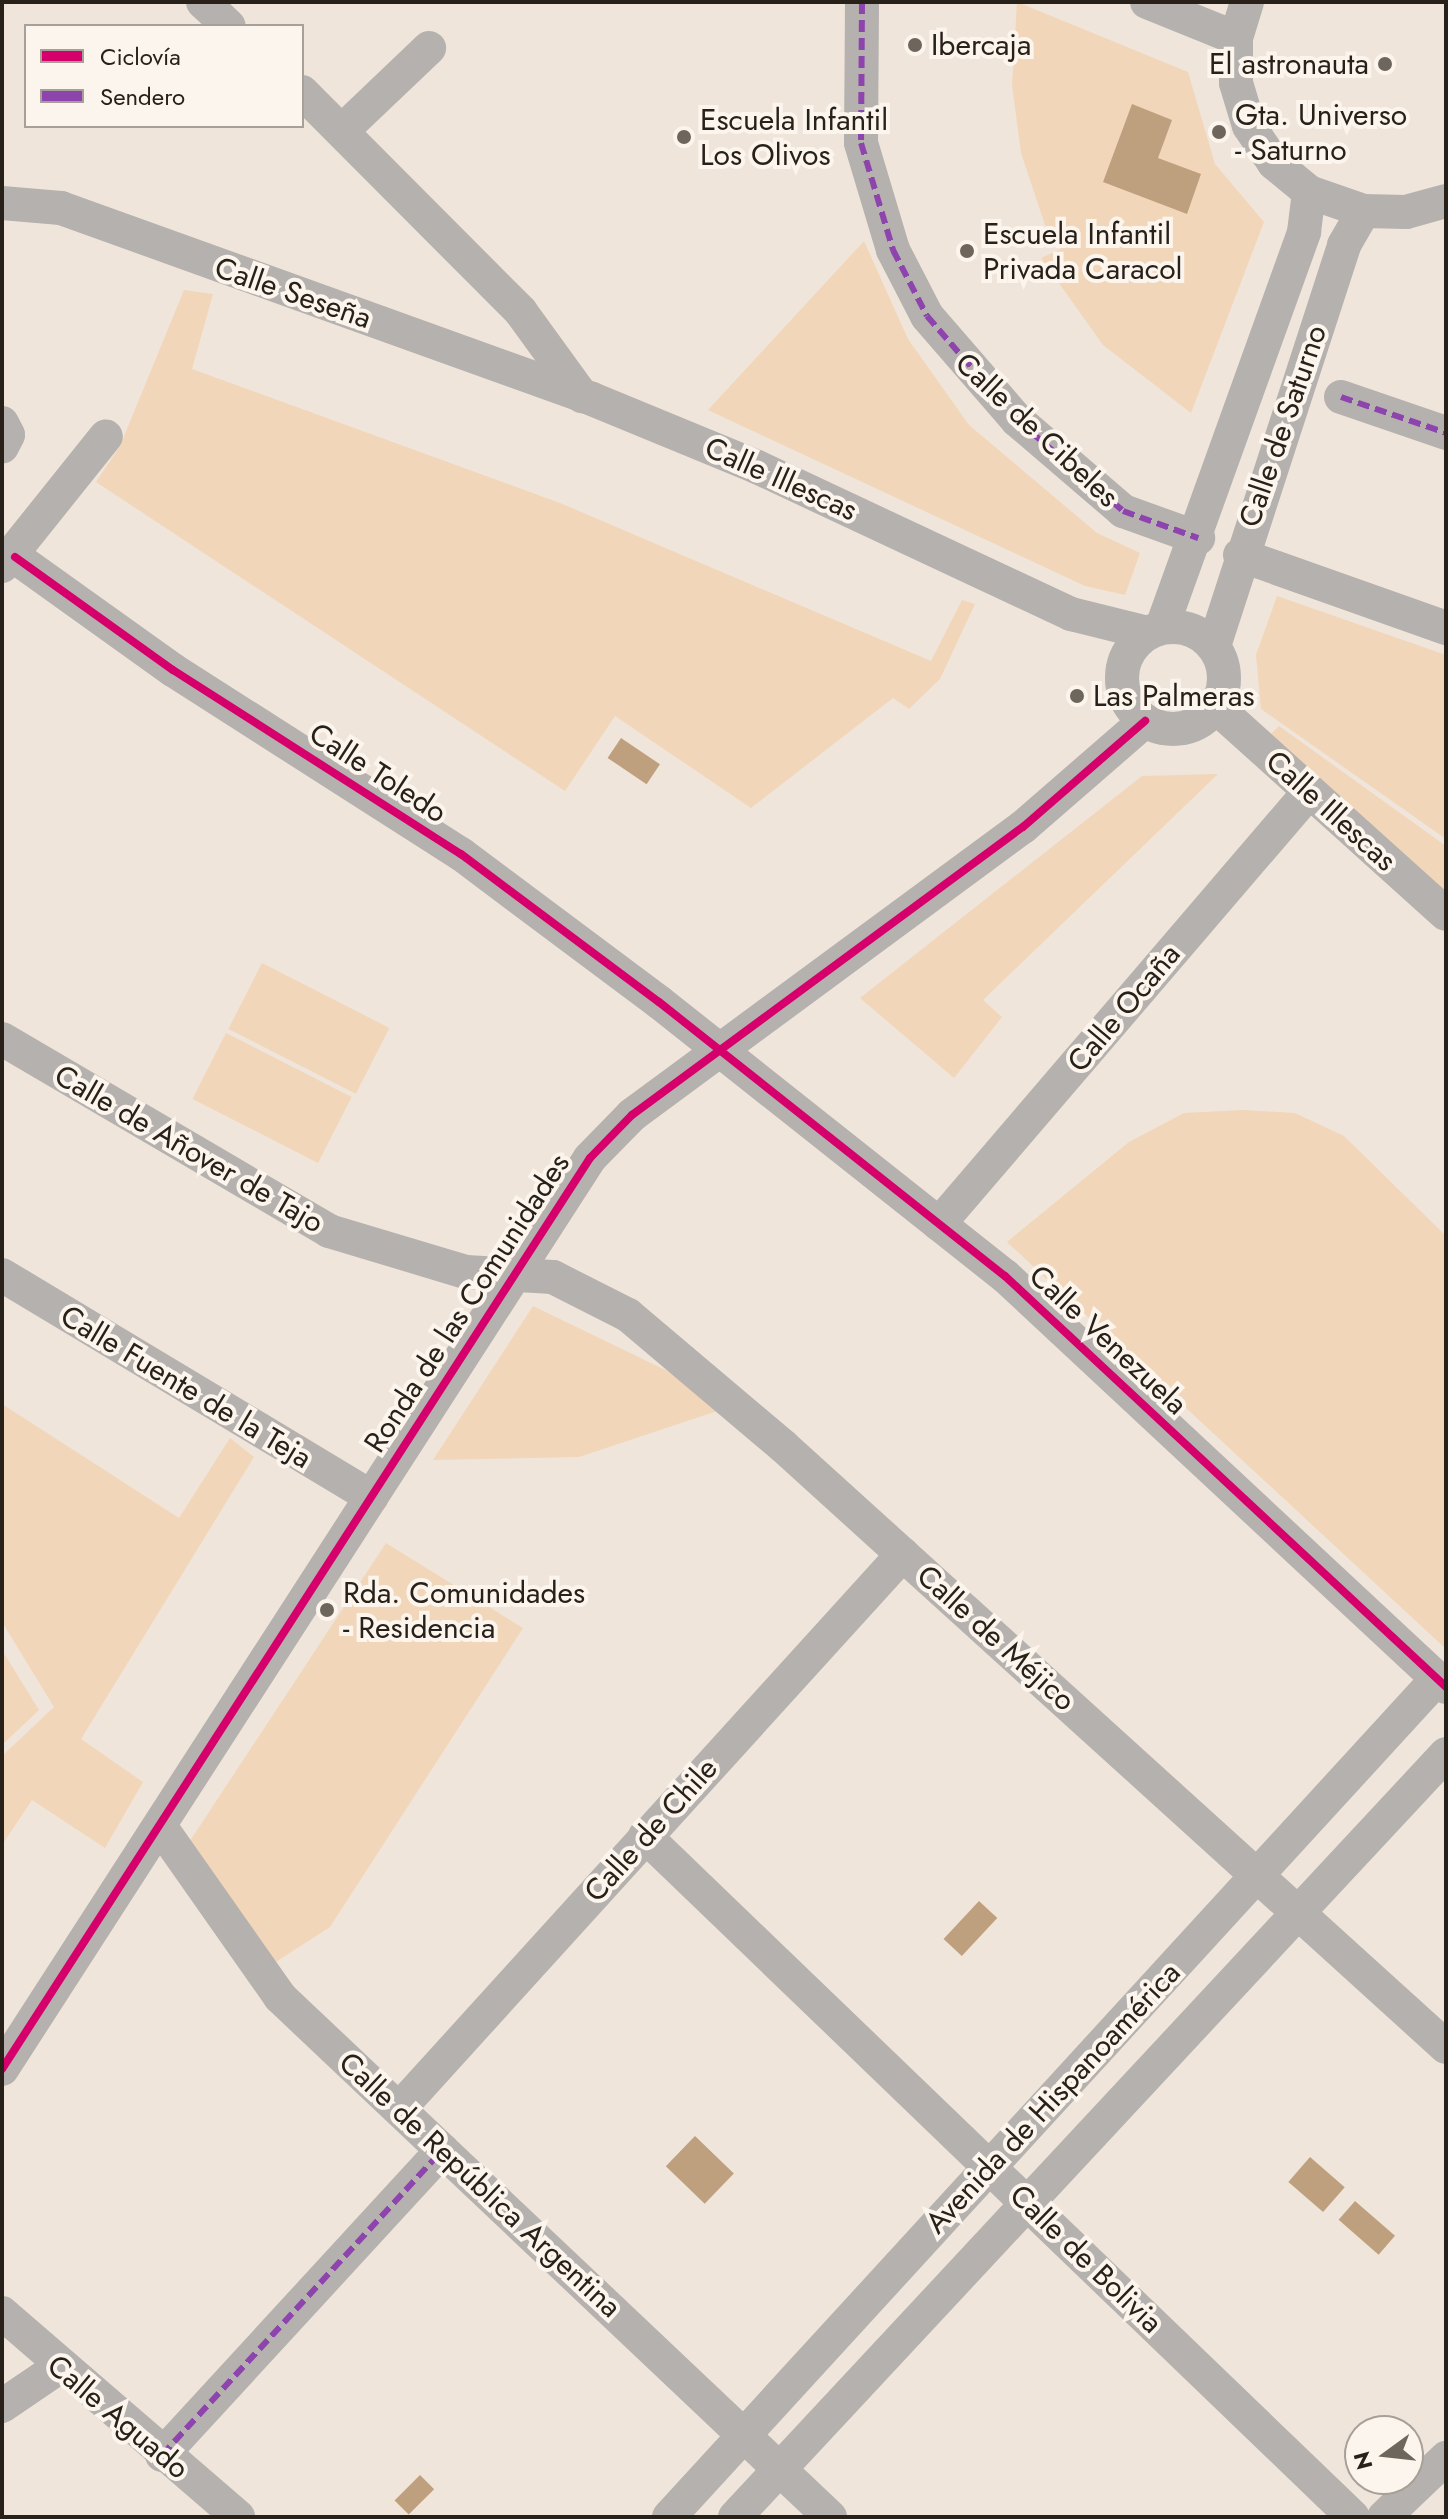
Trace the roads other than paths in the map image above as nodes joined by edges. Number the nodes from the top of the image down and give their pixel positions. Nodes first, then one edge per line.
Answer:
1 (203, 2) edge
2 (862, 2) edge
3 (1147, 2) edge
4 (1247, 2) edge
5 (227, 24) edge
6 (1236, 38) junction
7 (429, 48) dead end
8 (304, 94) edge
9 (343, 130) junction
10 (1309, 192) junction
11 (1446, 201) edge
12 (2, 203) edge
13 (1364, 211) junction
14 (521, 312) junction
15 (485, 359) junction
16 (582, 396) junction
17 (1341, 397) dead end
18 (2, 423) edge
19 (1446, 433) edge
20 (106, 436) dead end
21 (2, 447) edge
22 (1198, 538) junction
23 (1240, 555) junction
24 (8, 561) edge
25 (1071, 614) junction
26 (1446, 628) edge
27 (1155, 630) junction
28 (1214, 646) junction
29 (1122, 670) junction
30 (1216, 707) junction
31 (1145, 721) junction
32 (1309, 792) junction
33 (1446, 914) edge
34 (2, 1039) edge
35 (719, 1050) junction
36 (939, 1224) junction
37 (520, 1270) junction
38 (2, 1275) edge
39 (371, 1497) junction
40 (903, 1554) junction
41 (1442, 1683) edge
42 (1446, 1754) edge
43 (160, 1826) junction
44 (645, 1836) junction
45 (1259, 1875) junction
46 (1298, 1912) junction
47 (1446, 2047) edge
48 (2, 2069) edge
49 (400, 2108) junction
50 (442, 2150) junction
51 (988, 2167) junction
52 (1027, 2203) junction
53 (2, 2313) edge
54 (58, 2368) junction
55 (2, 2406) edge
56 (745, 2434) junction
57 (162, 2455) junction
58 (1446, 2458) edge
59 (780, 2468) junction
60 (238, 2517) edge
61 (669, 2517) edge
62 (735, 2517) edge
63 (830, 2517) edge
64 (1353, 2517) edge
65 (1384, 2517) edge

1 - 5 street
2 - 22 street, Calle de Cibeles
3 - 6 street
4 - 6 street
6 - 10 street
7 - 9 street
8 - 9 street
9 - 14 street
10 - 13 street
10 - 22 street, Calle de Saturno
11 - 13 street
12 - 15 street, Calle Seseña
13 - 23 street, Calle de Saturno
14 - 15 street
14 - 16 street
15 - 16 street, Calle Seseña
16 - 25 street, Calle Illescas
17 - 19 street
18 - 21 street
20 - 24 street
22 - 27 street, Calle de Saturno
23 - 26 street
23 - 28 street, Calle de Saturno
24 - 35 street, Calle Toledo
25 - 27 street, Calle Illescas
25 - 29 street, Calle Illescas
27 - 28 street
27 - 29 street
28 - 30 street
29 - 31 street
30 - 31 street
30 - 32 street, Calle Illescas
31 - 35 street, Ronda de las Comunidades
32 - 33 street, Calle Illescas
32 - 36 street, Calle Ocaña
34 - 37 street, Calle de Añover de Tajo
35 - 36 street, Calle Venezuela
35 - 37 street, Ronda de las Comunidades
36 - 41 street, Calle Venezuela
37 - 39 street, Ronda de las Comunidades
37 - 40 street, Calle de Méjico
38 - 39 street, Calle Fuente de la Teja
39 - 43 street, Ronda de las Comunidades
40 - 44 street, Calle de Chile
40 - 45 street, Calle de Méjico
41 - 45 street, Avenida de Hispanoamérica
42 - 46 street, Avenida de Hispanoamérica
43 - 48 street, Ronda de las Comunidades
43 - 49 street, Calle de República Argentina
44 - 49 street, Calle de Chile
44 - 51 street, Calle de Bolivia
45 - 46 street, Calle de Méjico
45 - 51 street, Avenida de Hispanoamérica
46 - 47 street, Calle de Méjico
46 - 52 street, Avenida de Hispanoamérica
49 - 50 street, Calle de República Argentina
50 - 56 street, Calle de República Argentina
50 - 57 street
51 - 52 street, Calle de Bolivia
51 - 56 street, Avenida de Hispanoamérica
52 - 59 street, Avenida de Hispanoamérica
52 - 64 street, Calle de Bolivia
53 - 54 street, Calle Aguado
54 - 55 street
54 - 57 street, Calle Aguado
56 - 59 street, Calle de República Argentina
56 - 61 street, Avenida de Hispanoamérica
57 - 60 street, Calle Aguado
58 - 65 street
59 - 62 street, Avenida de Hispanoamérica
59 - 63 street, Calle de República Argentina

